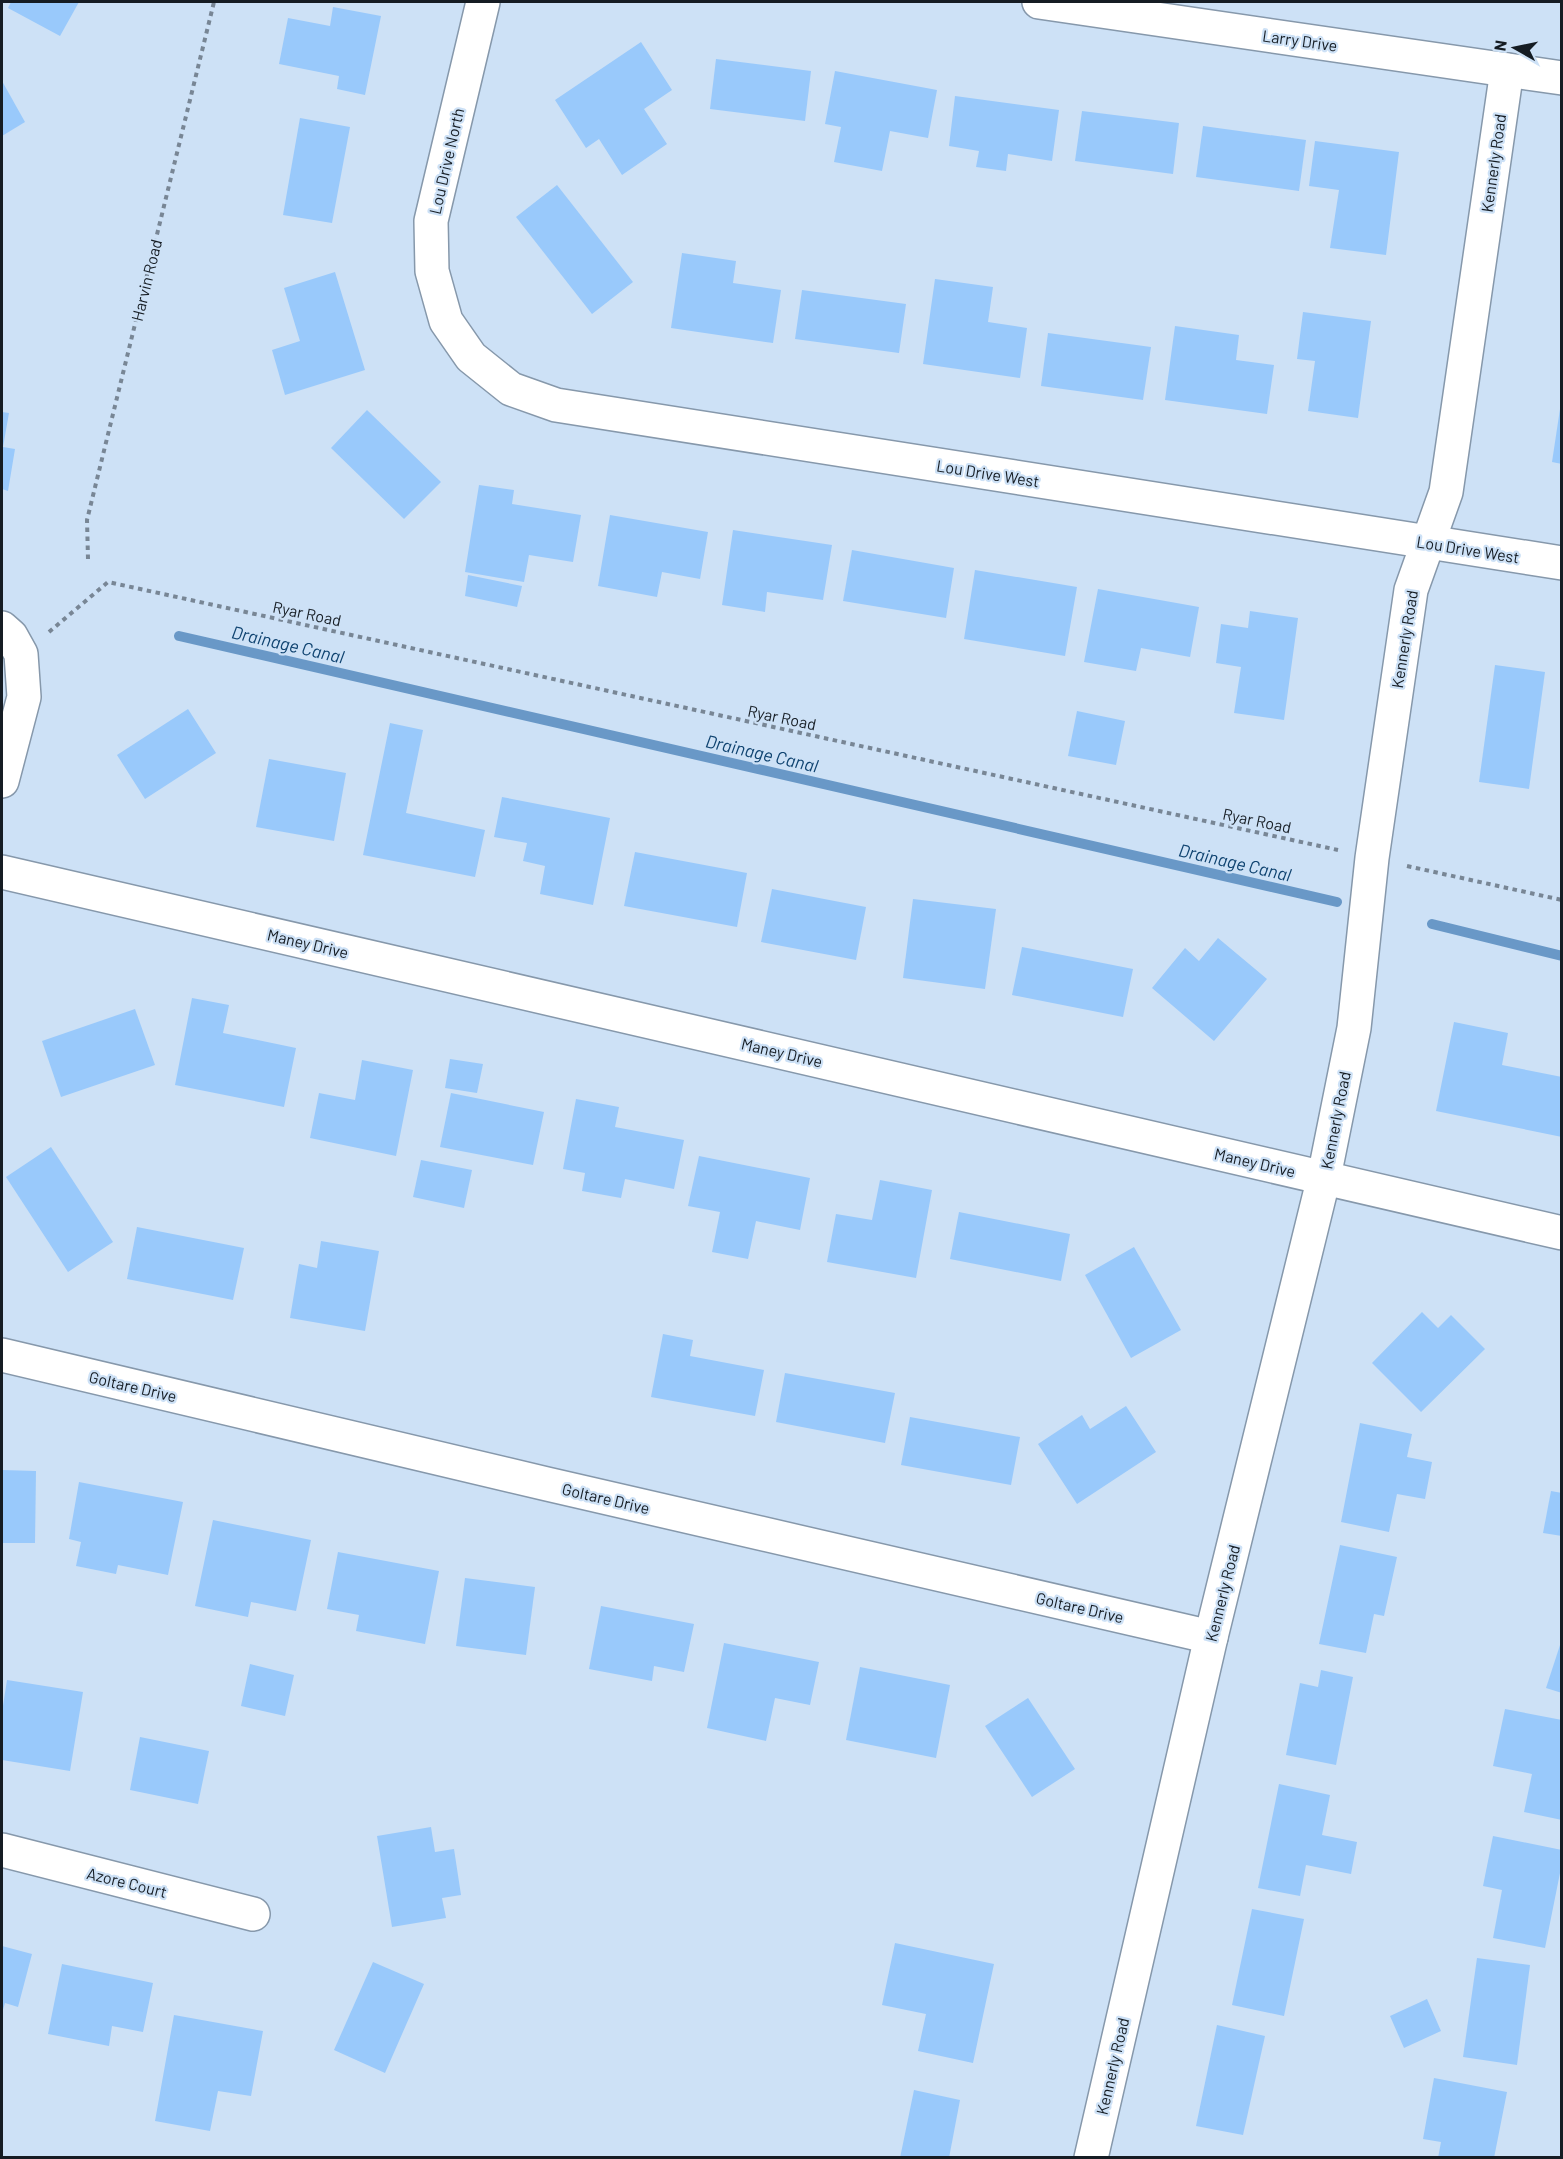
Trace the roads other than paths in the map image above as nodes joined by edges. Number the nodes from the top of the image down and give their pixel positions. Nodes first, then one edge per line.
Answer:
1 (483, 2) edge
2 (1039, 2) edge
3 (1507, 70) junction
4 (1562, 78) edge
5 (446, 321) joint
6 (1427, 543) junction
7 (1562, 563) edge
8 (2, 628) edge
9 (2, 781) edge
10 (2, 872) edge
11 (1324, 1178) junction
12 (1562, 1233) edge
13 (2, 1355) edge
14 (1211, 1637) junction
15 (2, 1850) edge
16 (253, 1914) dead end
17 (1091, 2157) edge

1 - 5 street, Lou Drive North
2 - 3 street, Larry Drive
3 - 4 street, Larry Drive
3 - 6 street, Kennerly Road
5 - 6 street, Lou Drive West
6 - 7 street, Lou Drive West
6 - 11 street, Kennerly Road
8 - 9 street
10 - 11 street, Maney Drive
11 - 12 street, Maney Drive
11 - 14 street, Kennerly Road
13 - 14 street, Goltare Drive
14 - 17 street, Kennerly Road
15 - 16 street, Azore Court

